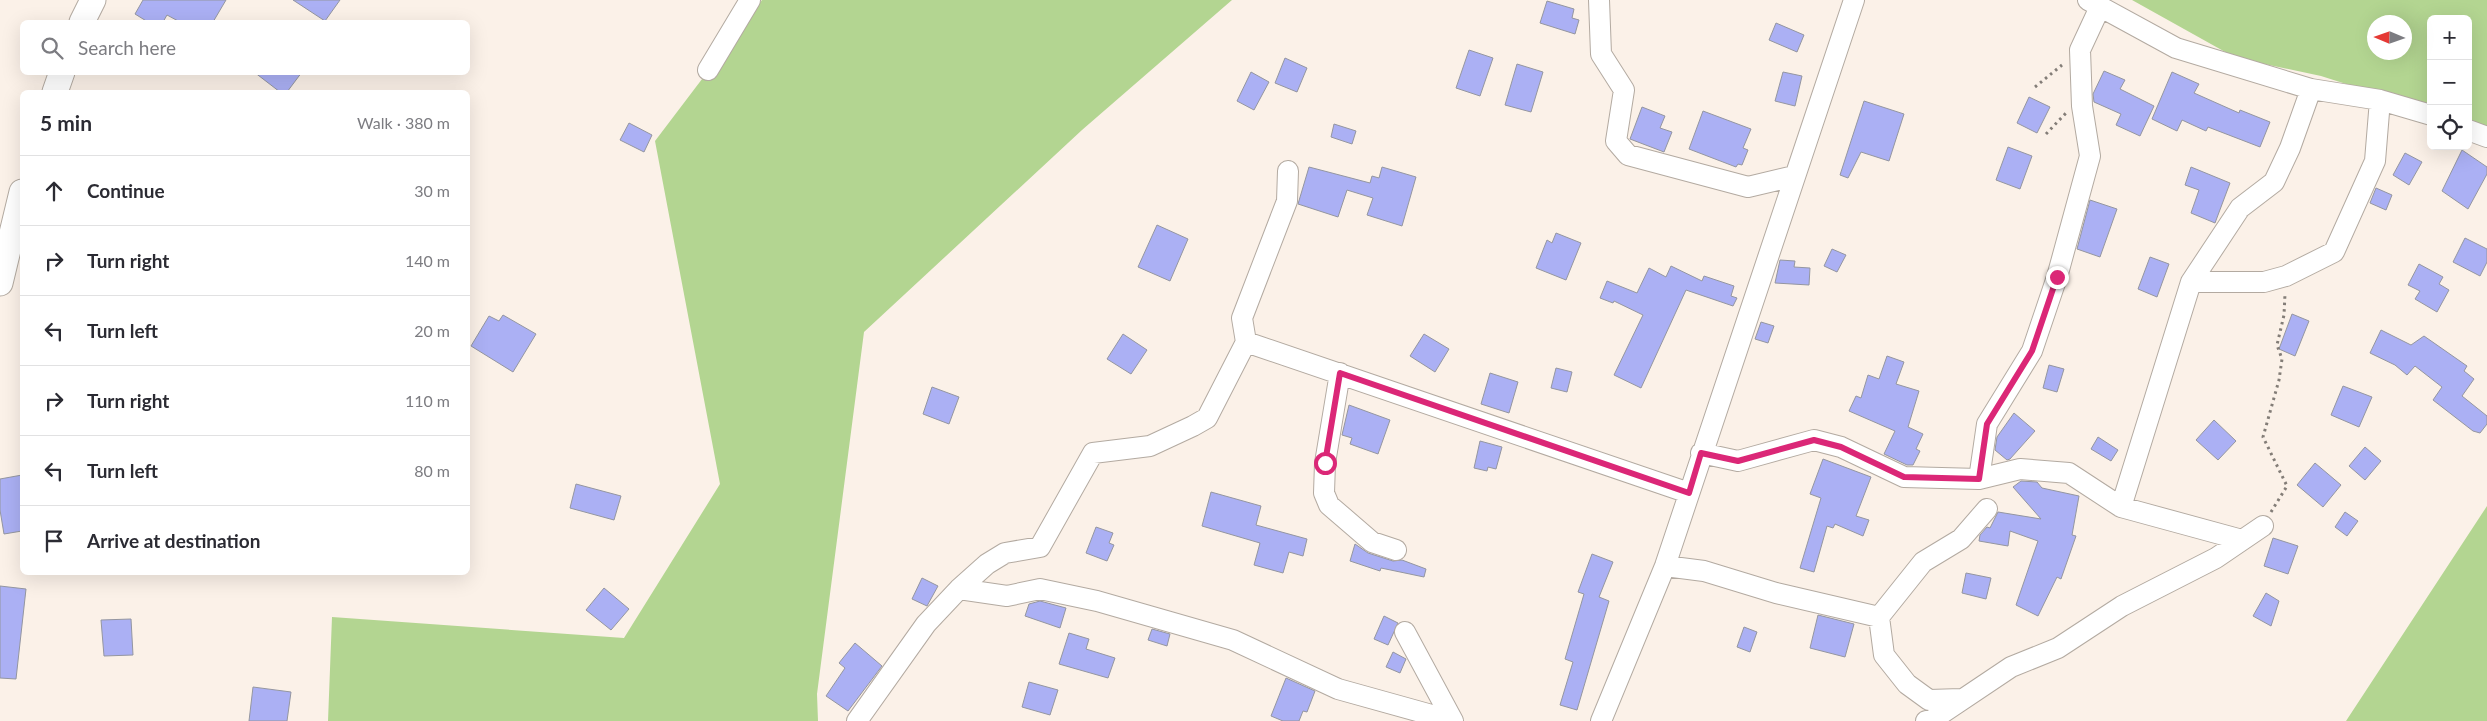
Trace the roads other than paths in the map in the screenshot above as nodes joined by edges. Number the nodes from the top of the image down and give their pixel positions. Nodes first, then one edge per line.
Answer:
1 (92, 0) edge
2 (750, 0) edge
3 (1599, 0) edge
4 (1854, 0) edge
5 (2094, 4) edge
6 (83, 20) edge
7 (708, 70) dead end
8 (61, 75) edge
9 (2311, 89) junction
10 (56, 90) edge
11 (2380, 100) junction
12 (2427, 114) edge
13 (2472, 131) edge
14 (2487, 137) edge
15 (1288, 171) dead end
16 (1794, 176) junction
17 (20, 200) edge
18 (2191, 282) junction
19 (0, 283) edge
20 (1246, 342) junction
21 (1340, 373) junction
22 (1701, 453) junction
23 (1979, 479) junction
24 (1689, 493) junction
25 (2121, 507) junction
26 (1987, 508) dead end
27 (2263, 526) road end
28 (2242, 540) junction
29 (1396, 550) dead end
30 (1665, 566) junction
31 (959, 589) junction
32 (1879, 617) junction
33 (1405, 632) dead end
34 (1961, 699) junction
35 (856, 721) edge
36 (1453, 721) edge
37 (1601, 721) edge
38 (1930, 721) edge

1 - 6 street
2 - 7 street
3 - 16 street
4 - 16 street
5 - 9 street
5 - 23 street
8 - 10 street
9 - 11 street
9 - 18 street
11 - 12 street
11 - 18 street
13 - 14 street
15 - 20 street
16 - 22 street
17 - 19 street
18 - 25 street
20 - 21 street
20 - 31 street
21 - 24 street
21 - 29 street
22 - 23 street
22 - 24 street
23 - 25 street
24 - 30 street
25 - 28 street
26 - 32 street
27 - 28 street
28 - 34 street
30 - 32 street
30 - 37 street
31 - 35 street
31 - 36 street
32 - 34 street
33 - 36 street
34 - 38 street

